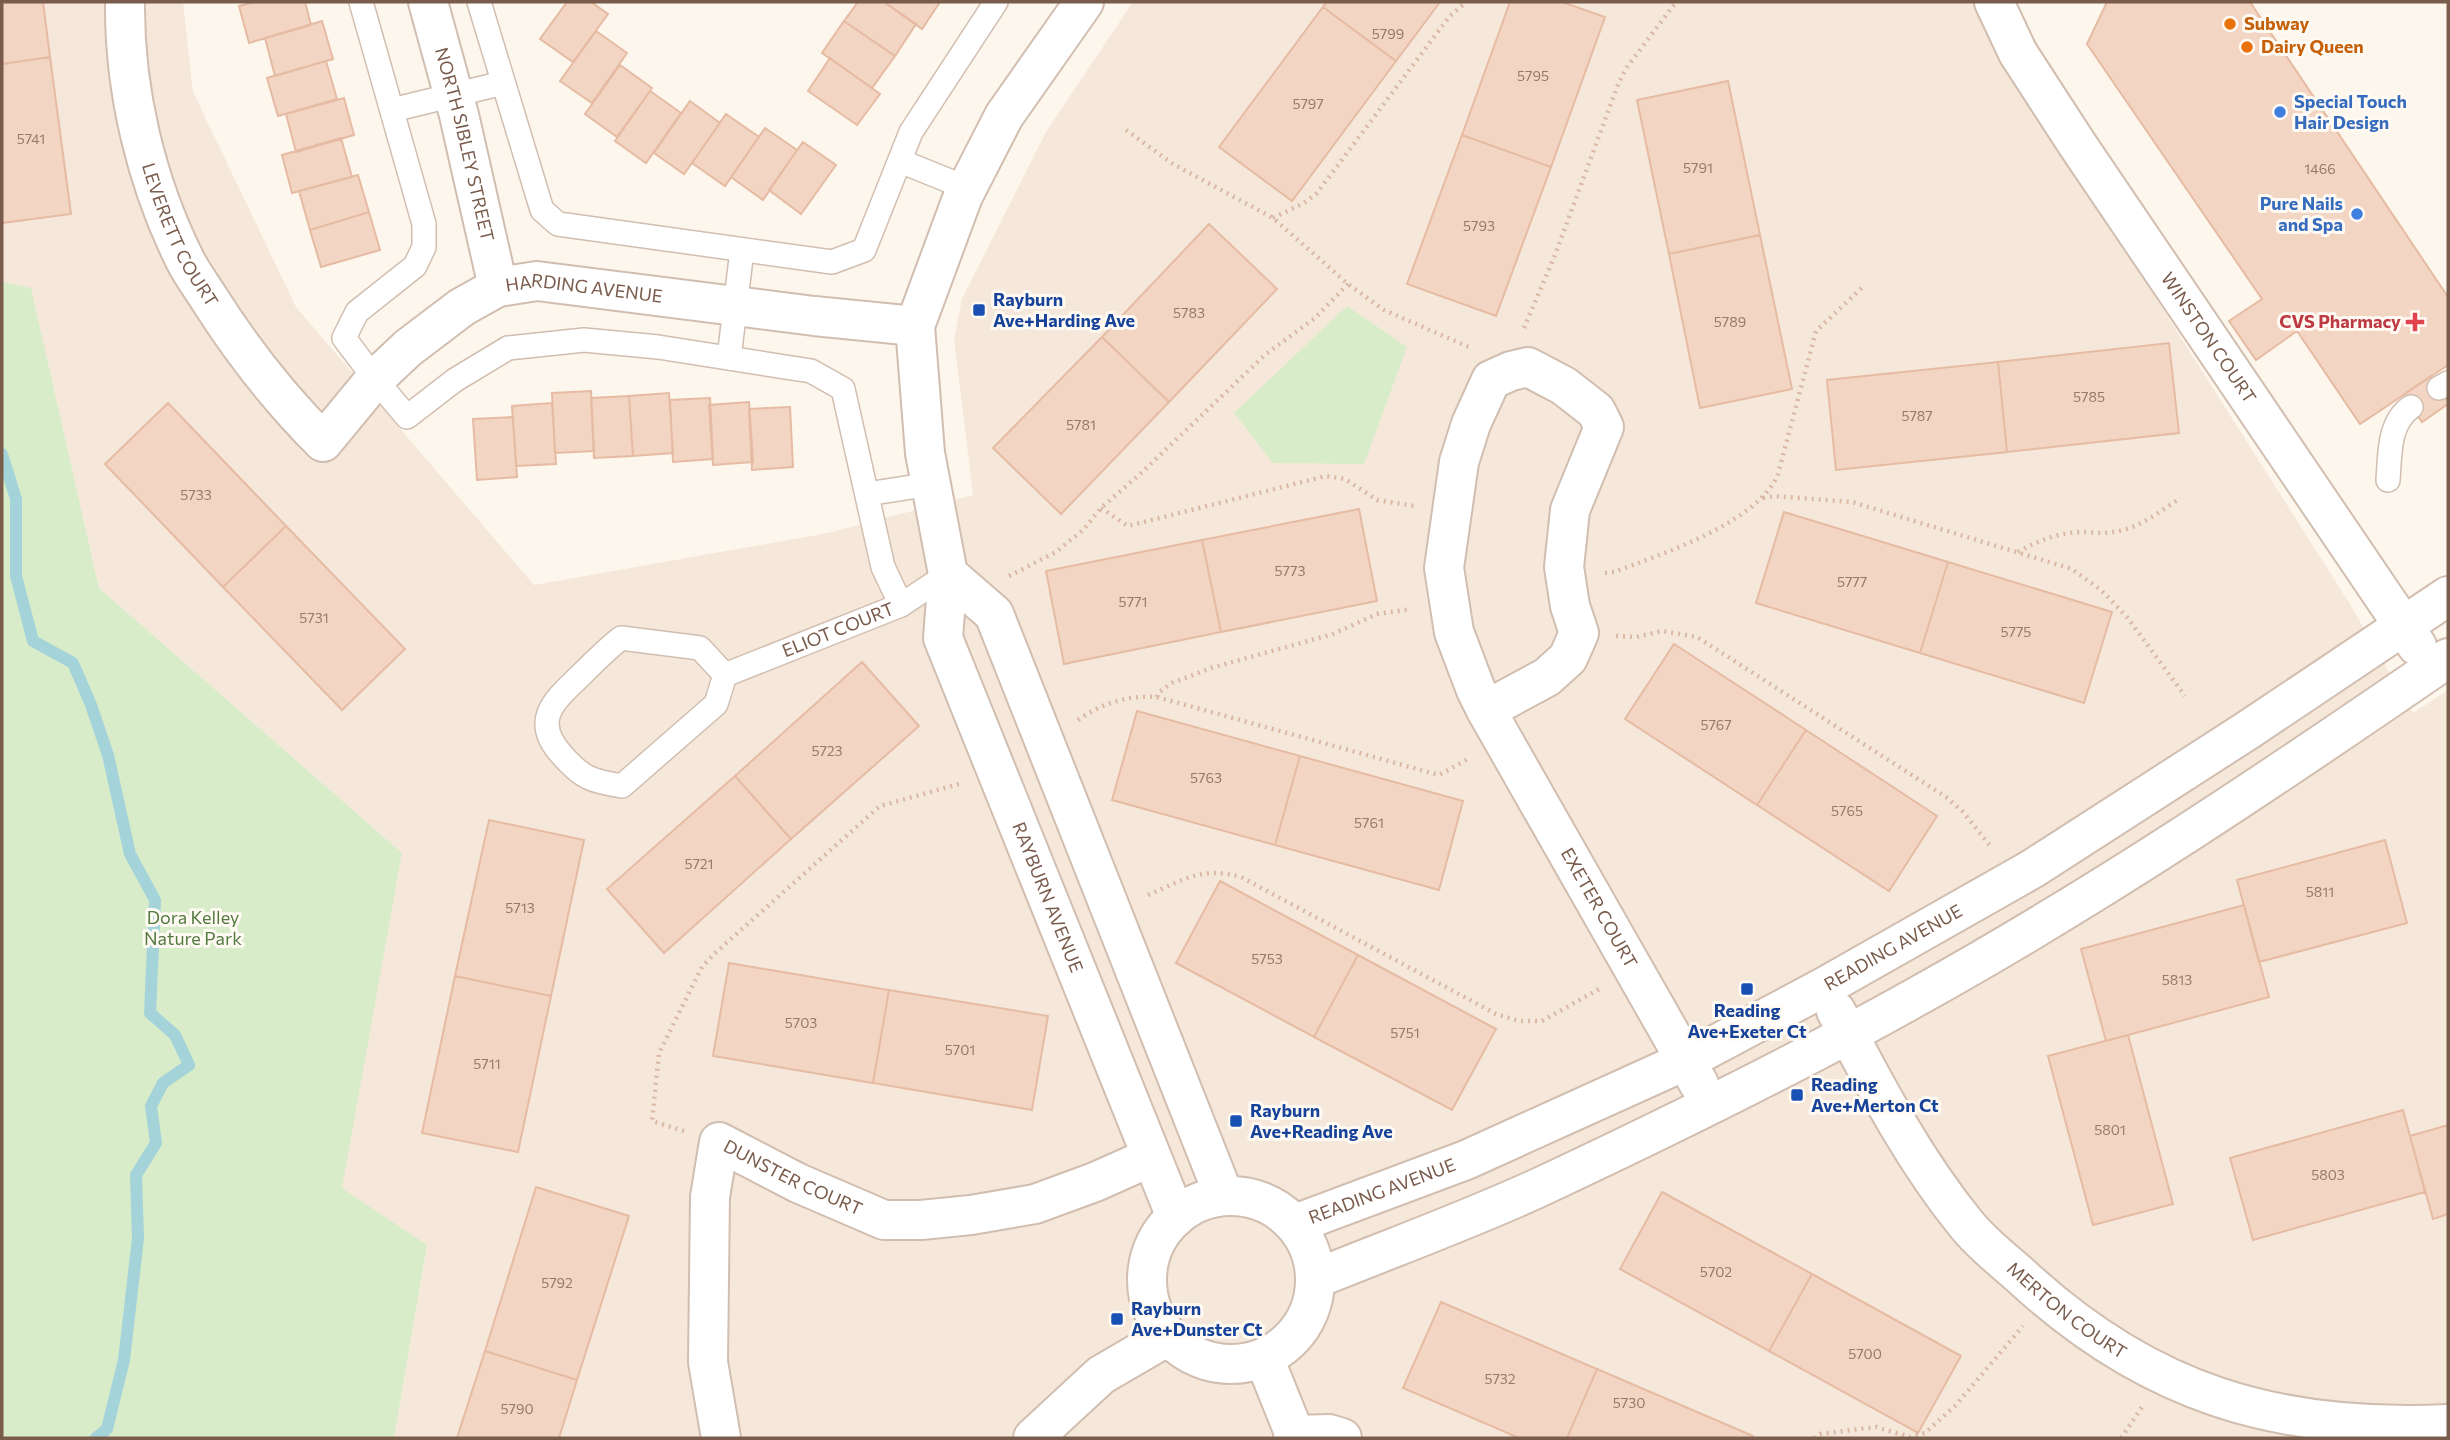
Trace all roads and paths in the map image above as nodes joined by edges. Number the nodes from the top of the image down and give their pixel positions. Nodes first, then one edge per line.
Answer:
1 (125, 2) edge
2 (360, 2) edge
3 (428, 2) edge
4 (479, 2) edge
5 (996, 2) edge
6 (1084, 2) edge
7 (1466, 2) edge
8 (1676, 2) edge
9 (1994, 2) edge
10 (503, 83) junction
11 (454, 95) junction
12 (392, 110) junction
13 (1126, 130) dead end
14 (900, 161) junction
15 (967, 188) junction
16 (1273, 219) junction
17 (742, 250) junction
18 (1349, 284) junction
19 (1865, 285) dead end
20 (498, 288) junction
21 (736, 306) junction
22 (915, 326) junction
23 (1522, 334) dead end
24 (1475, 350) dead end
25 (729, 358) junction
26 (375, 379) junction
27 (2411, 407) dead end
28 (314, 433) joint
29 (2388, 480) dead end
30 (930, 484) junction
31 (867, 494) junction
32 (1763, 498) junction
33 (2179, 499) dead end
34 (1101, 508) junction
35 (1452, 512) junction
36 (2018, 552) junction
37 (1566, 575) junction
38 (957, 582) junction
39 (2448, 596) edge
40 (901, 605) junction
41 (1450, 605) junction
42 (2404, 626) junction
43 (1579, 633) junction
44 (2440, 663) edge
45 (725, 675) junction
46 (2185, 696) dead end
47 (1157, 697) junction
48 (1495, 724) junction
49 (1043, 736) junction
50 (996, 770) junction
51 (2011, 881) junction
52 (1111, 909) junction
53 (1633, 968) junction
54 (1824, 987) junction
55 (1848, 1034) junction
56 (1687, 1060) junction
57 (1710, 1104) junction
58 (719, 1142) junction
59 (1151, 1157) junction
60 (1224, 1196) junction
61 (1176, 1217) junction
62 (1295, 1224) junction
63 (1315, 1279) junction
64 (2045, 1298) junction
65 (1168, 1336) junction
66 (1265, 1358) junction
67 (2448, 1424) edge
68 (1294, 1437) edge
69 (721, 1438) edge
70 (1033, 1438) edge
71 (1342, 1438) edge
72 (1814, 1438) edge

1 - 28 street, LEVERETT COURT
2 - 12 lane
3 - 11 street, NORTH SIBLEY STREET
4 - 10 lane
5 - 14 lane
6 - 15 street, RAYBURN AVENUE
7 - 16 path
8 - 23 path
9 - 42 street, WINSTON COURT
10 - 11 lane
10 - 17 lane
11 - 12 lane
11 - 20 street, NORTH SIBLEY STREET
12 - 26 lane
13 - 16 path
14 - 15 lane
14 - 17 lane
15 - 22 street, RAYBURN AVENUE
16 - 18 path
17 - 21 lane
18 - 24 path
18 - 34 path
19 - 32 path
20 - 21 street, HARDING AVENUE
20 - 26 street, HARDING AVENUE
21 - 22 street, HARDING AVENUE
21 - 25 lane
22 - 30 street, RAYBURN AVENUE
25 - 26 lane
25 - 31 lane
26 - 28 street, HARDING AVENUE
27 - 29 lane
30 - 31 lane
30 - 38 street, RAYBURN AVENUE
31 - 40 lane
32 - 36 path
32 - 37 path
33 - 36 path
34 - 35 path
34 - 38 path
35 - 37 street, EXETER COURT
35 - 41 street, EXETER COURT
36 - 46 path
37 - 43 street, EXETER COURT
38 - 40 lane, ELIOT COURT
38 - 49 street
38 - 50 street, RAYBURN AVENUE
39 - 42 street, READING AVENUE
40 - 45 lane, ELIOT COURT
41 - 47 path
41 - 48 street, EXETER COURT
42 - 44 street, WINSTON COURT
42 - 51 street, READING AVENUE
43 - 48 street
43 - 51 path
44 - 55 street
45 - 45 lane
47 - 48 path
47 - 49 path
48 - 53 street, EXETER COURT
49 - 52 street
50 - 58 path
50 - 59 street, RAYBURN AVENUE
51 - 54 street, READING AVENUE
52 - 53 path
52 - 60 street
53 - 56 street, EXETER COURT
54 - 55 street, MERTON COURT
54 - 56 street, READING AVENUE
55 - 57 street
55 - 64 street, MERTON COURT
56 - 57 street, EXETER COURT
56 - 62 street, READING AVENUE
57 - 63 street
58 - 59 street, DUNSTER COURT
58 - 69 street, DUNSTER COURT
59 - 61 street, RAYBURN AVENUE
60 - 61 street
60 - 62 street
61 - 65 street
62 - 63 street
63 - 66 street
64 - 67 street, MERTON COURT
64 - 72 path
65 - 66 street
65 - 70 street
66 - 68 street
68 - 71 street

